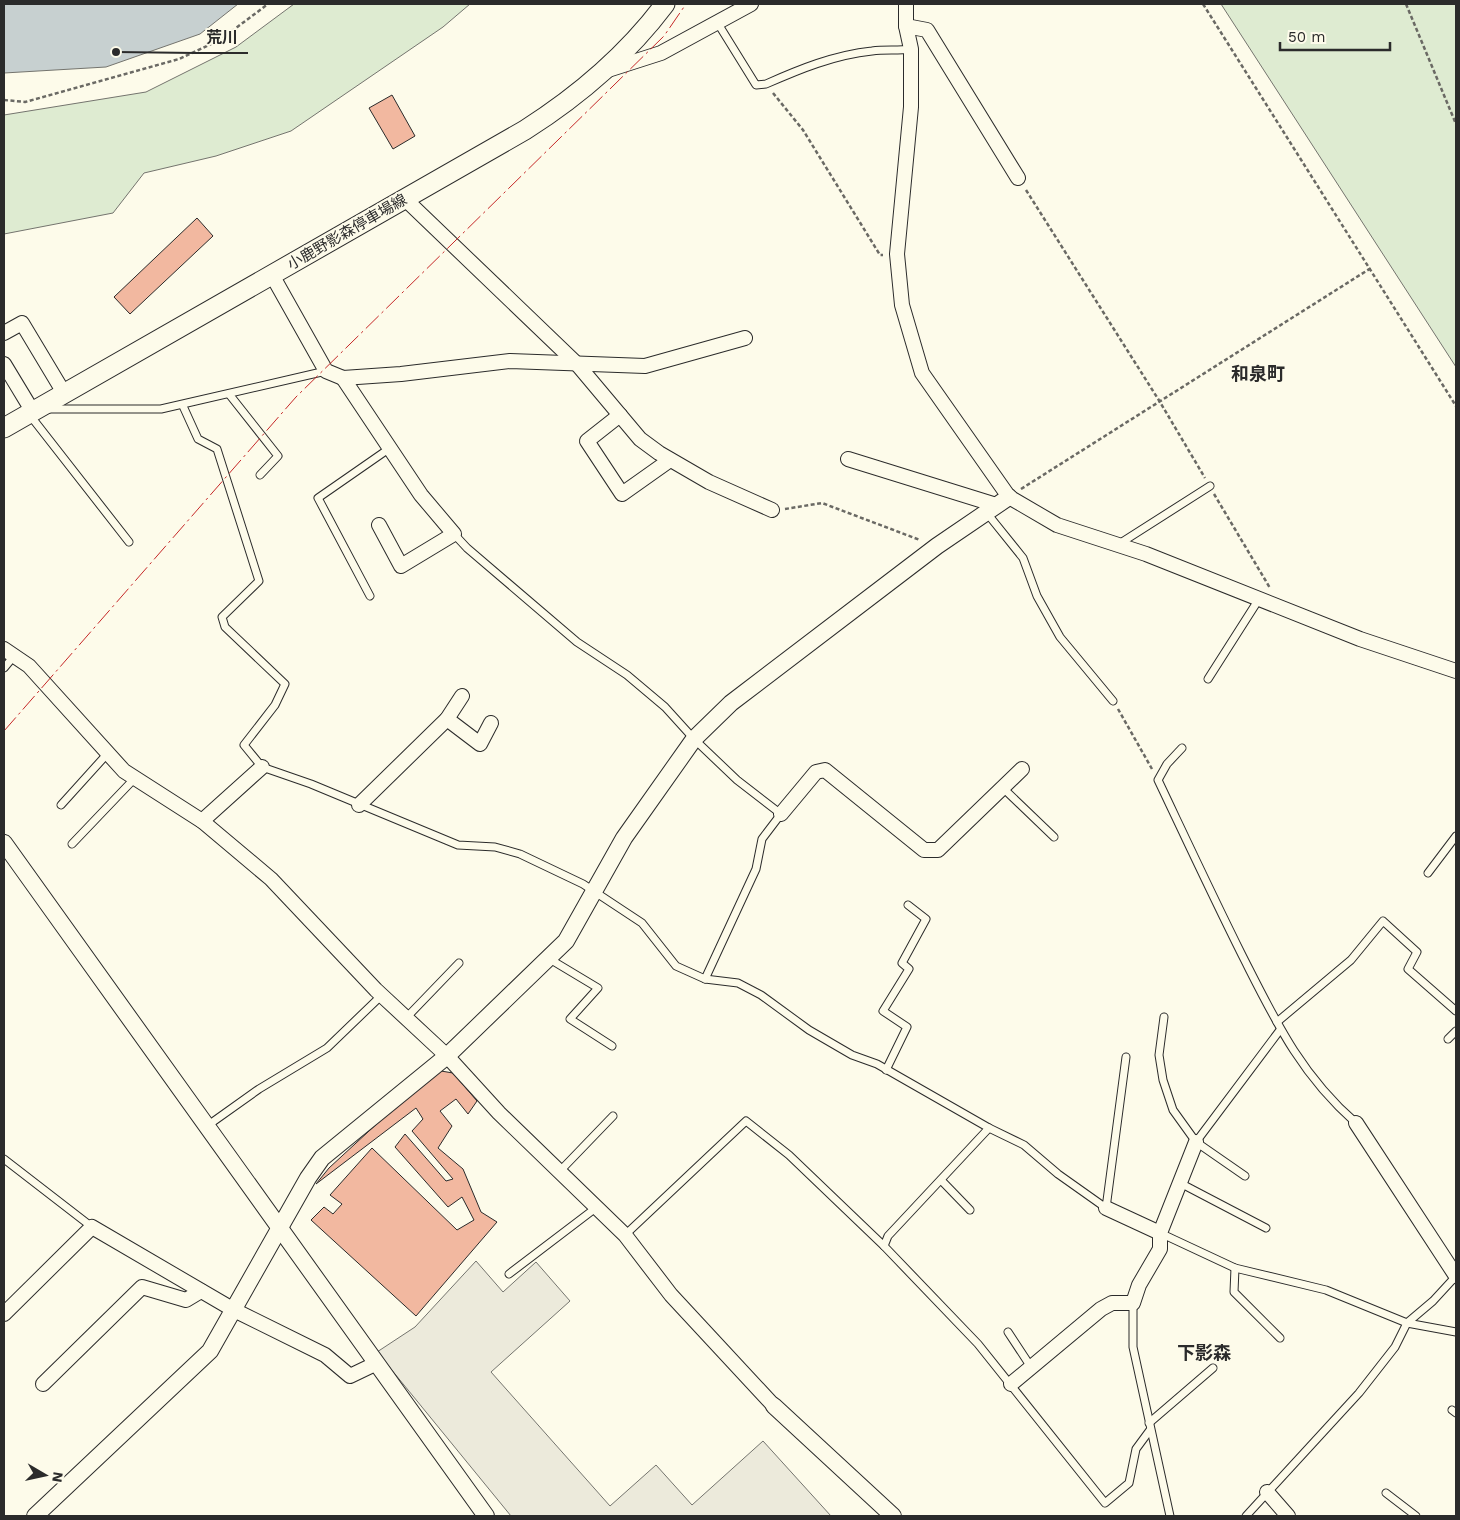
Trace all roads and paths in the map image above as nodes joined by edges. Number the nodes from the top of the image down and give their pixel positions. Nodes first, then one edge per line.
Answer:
1 (268, 4) edge
2 (665, 4) edge
3 (751, 4) edge
4 (906, 4) edge
5 (1203, 4) edge
6 (1406, 4) edge
7 (717, 22) junction
8 (906, 26) junction
9 (911, 49) junction
10 (608, 70) junction
11 (766, 84) junction
12 (4, 100) edge
13 (1456, 124) edge
14 (1018, 178) joint
15 (404, 198) junction
16 (897, 254) junction
17 (1371, 268) junction
18 (272, 275) junction
19 (4, 332) edge
20 (745, 338) dead end
21 (4, 364) edge
22 (577, 364) junction
23 (326, 370) junction
24 (342, 378) junction
25 (64, 394) junction
26 (229, 394) junction
27 (1160, 402) junction
28 (183, 406) junction
29 (1456, 406) edge
30 (33, 412) junction
31 (620, 415) junction
32 (4, 428) edge
33 (390, 448) junction
34 (670, 460) junction
35 (848, 460) dead end
36 (260, 475) dead end
37 (1210, 486) junction
38 (997, 504) junction
39 (772, 510) joint
40 (379, 525) dead end
41 (454, 534) junction
42 (129, 542) dead end
43 (1116, 545) junction
44 (938, 546) junction
45 (370, 596) dead end
46 (1259, 599) junction
47 (1282, 609) junction
48 (9, 652) edge
49 (4, 668) edge
50 (1456, 671) edge
51 (1208, 680) dead end
52 (462, 696) dead end
53 (1113, 701) joint
54 (447, 719) junction
55 (491, 723) dead end
56 (694, 739) junction
57 (1182, 748) dead end
58 (108, 753) junction
59 (262, 767) junction
60 (1022, 769) dead end
61 (135, 778) junction
62 (1158, 780) junction
63 (1003, 788) junction
64 (61, 805) dead end
65 (359, 805) junction
66 (781, 814) junction
67 (202, 821) junction
68 (1456, 836) edge
69 (1054, 837) dead end
70 (4, 843) edge
71 (72, 844) dead end
72 (1428, 872) dead end
73 (594, 891) junction
74 (908, 905) dead end
75 (548, 958) junction
76 (460, 963) dead end
77 (705, 979) junction
78 (382, 996) junction
79 (1456, 1011) edge
80 (407, 1017) junction
81 (1164, 1017) dead end
82 (1277, 1022) junction
83 (1280, 1030) junction
84 (1456, 1031) edge
85 (1448, 1039) dead end
86 (612, 1046) dead end
87 (447, 1056) junction
88 (1126, 1057) dead end
89 (886, 1070) junction
90 (613, 1116) dead end
91 (1356, 1123) joint
92 (207, 1126) junction
93 (989, 1128) junction
94 (1196, 1142) junction
95 (4, 1159) edge
96 (560, 1170) junction
97 (1245, 1176) dead end
98 (941, 1180) junction
99 (1180, 1183) junction
100 (597, 1206) junction
101 (1106, 1208) junction
102 (970, 1210) dead end
103 (92, 1226) junction
104 (280, 1228) junction
105 (1266, 1228) dead end
106 (1160, 1233) junction
107 (625, 1235) junction
108 (884, 1246) junction
109 (1235, 1268) junction
110 (509, 1274) dead end
111 (1456, 1276) edge
112 (201, 1291) junction
113 (1133, 1303) junction
114 (234, 1310) junction
115 (4, 1314) edge
116 (1407, 1323) junction
117 (1008, 1332) dead end
118 (1456, 1332) edge
119 (1280, 1338) dead end
120 (375, 1364) junction
121 (1031, 1367) junction
122 (1213, 1368) dead end
123 (43, 1384) dead end
124 (1011, 1384) junction
125 (774, 1406) joint
126 (1150, 1427) junction
127 (1267, 1492) junction
128 (1386, 1493) dead end
129 (35, 1516) edge
130 (486, 1516) edge
131 (893, 1516) edge
132 (1170, 1516) edge
133 (1246, 1516) edge
134 (1288, 1516) edge
135 (1416, 1516) edge

1 - 12 path
2 - 10 main road, 小鹿野影森停車場線
3 - 7 street
4 - 8 street
5 - 17 path
6 - 13 path
7 - 10 street
7 - 11 lane
8 - 9 street
8 - 14 street
9 - 11 lane
9 - 16 street
10 - 15 main road, 小鹿野影森停車場線
11 - 16 path
14 - 27 path
15 - 18 main road, 小鹿野影森停車場線
15 - 22 street
16 - 38 street
17 - 27 path
17 - 29 path
18 - 23 street
18 - 25 main road, 小鹿野影森停車場線
19 - 25 street
20 - 22 street
21 - 30 street
22 - 24 street
22 - 31 street
23 - 24 street
23 - 26 lane
24 - 33 street
25 - 30 main road, 小鹿野影森停車場線
26 - 28 lane
26 - 36 lane
27 - 37 path
27 - 38 path
28 - 30 lane
28 - 59 lane
30 - 32 main road, 小鹿野影森停車場線
30 - 42 lane
31 - 34 street
31 - 34 street
33 - 41 street
33 - 45 lane
34 - 39 street
35 - 38 street
37 - 43 lane
37 - 47 path
38 - 43 street
38 - 44 street
38 - 53 lane
39 - 44 path
40 - 41 street
41 - 56 lane
43 - 46 street
44 - 56 street
46 - 47 street
46 - 51 lane
47 - 50 street
48 - 49 lane
48 - 58 street
52 - 54 street
53 - 62 path
54 - 55 street
54 - 65 street
56 - 66 lane
56 - 73 street
57 - 62 lane
58 - 61 street
58 - 64 lane
59 - 65 lane
59 - 67 street
60 - 63 street
61 - 67 street
61 - 71 lane
62 - 82 lane
63 - 66 street
63 - 69 lane
65 - 73 lane
66 - 77 lane
67 - 78 street
68 - 72 lane
70 - 92 street
73 - 75 street
73 - 77 lane
74 - 89 lane
75 - 86 lane
75 - 87 street
76 - 80 lane
77 - 89 lane
78 - 80 street
78 - 92 lane
79 - 82 lane
80 - 87 street
81 - 94 lane
82 - 83 lane
83 - 91 lane
83 - 94 lane
84 - 85 lane
87 - 96 street
87 - 104 street
88 - 101 lane
89 - 93 lane
90 - 96 lane
91 - 111 street
92 - 104 street
93 - 98 lane
93 - 101 lane
94 - 97 lane
94 - 99 street
95 - 103 lane
96 - 100 street
98 - 102 lane
98 - 108 lane
99 - 105 lane
99 - 106 street
100 - 107 street
100 - 110 lane
101 - 106 street
103 - 112 street
103 - 115 street
104 - 114 street
104 - 120 street
106 - 109 lane
106 - 113 street
107 - 108 lane
107 - 125 street
108 - 124 lane
109 - 116 lane
109 - 119 lane
111 - 116 lane
112 - 114 street
112 - 123 street
113 - 121 street
113 - 126 lane
114 - 120 street
114 - 129 street
116 - 118 lane
116 - 127 lane
117 - 121 lane
120 - 130 street
121 - 124 street
122 - 126 lane
124 - 126 lane
125 - 131 street
126 - 132 lane
127 - 133 lane
127 - 134 street
128 - 135 lane

